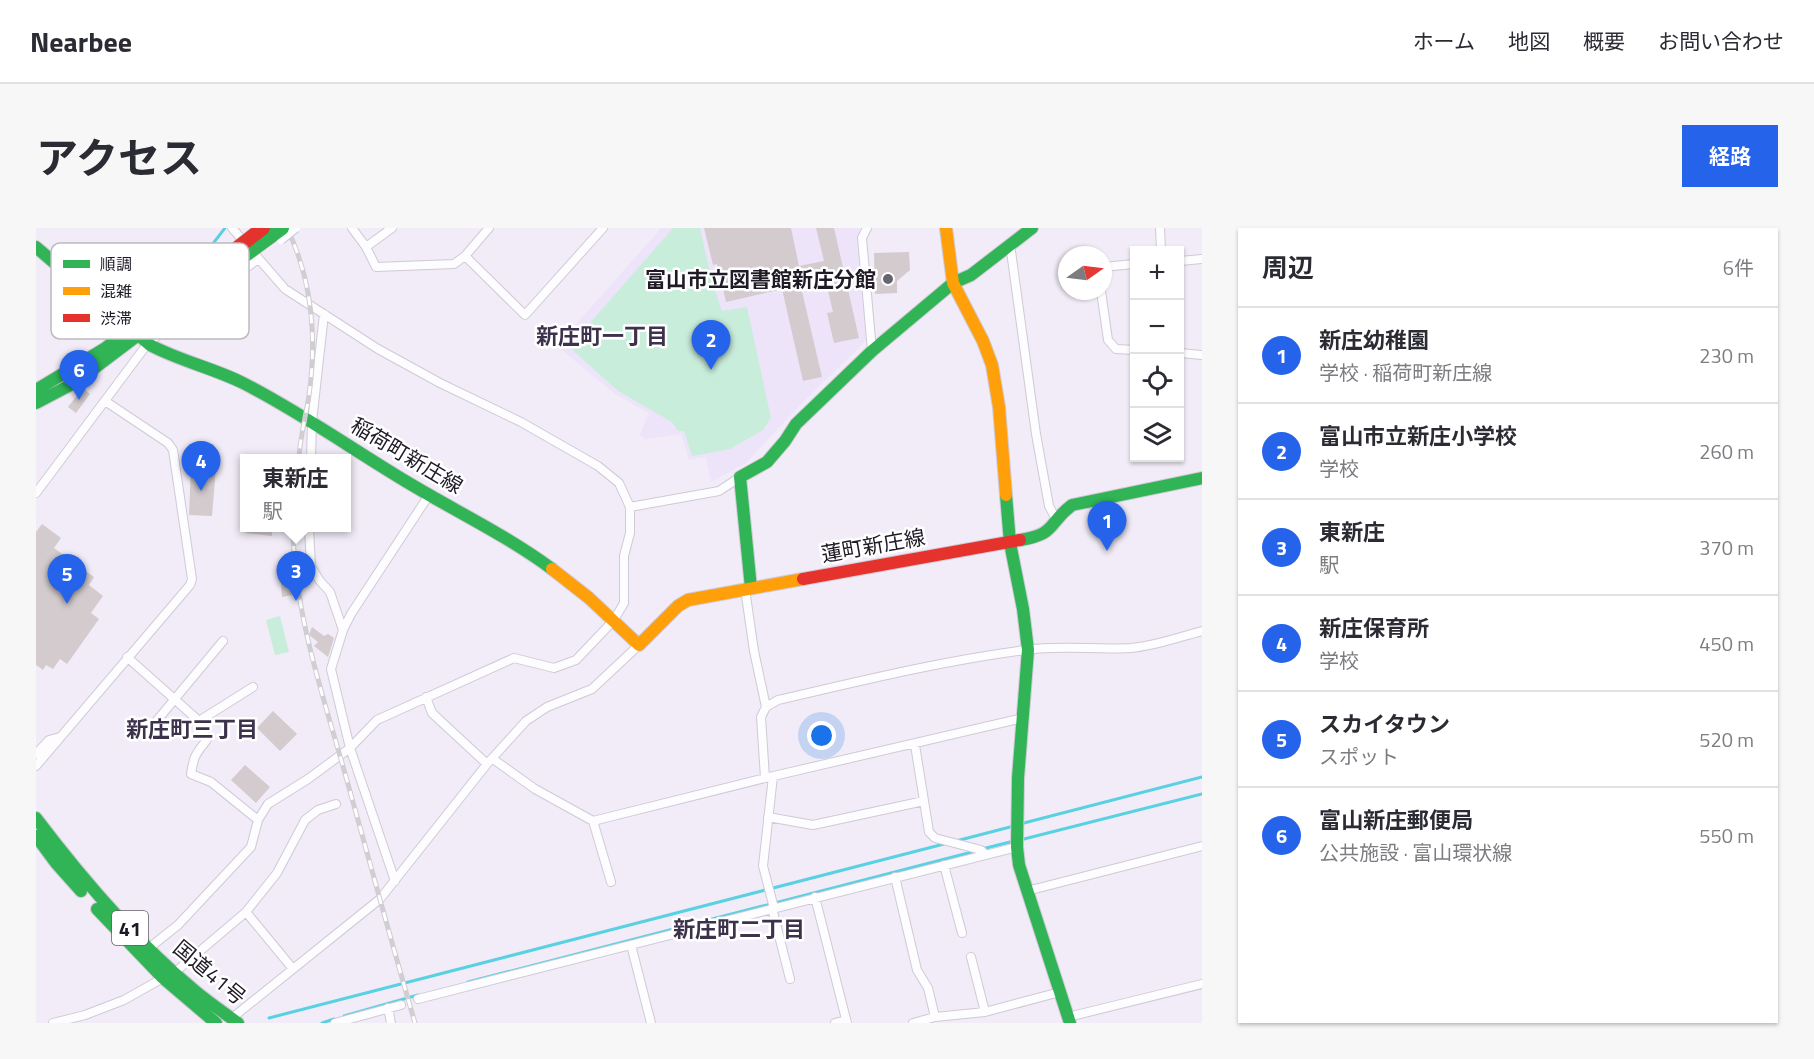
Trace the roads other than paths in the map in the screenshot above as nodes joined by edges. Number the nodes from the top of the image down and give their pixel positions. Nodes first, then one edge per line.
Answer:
1 (232, 228) edge
2 (263, 228) edge
3 (352, 228) edge
4 (392, 228) edge
5 (489, 228) edge
6 (603, 228) edge
7 (867, 228) edge
8 (946, 228) edge
9 (1032, 228) edge
10 (1160, 228) edge
11 (298, 229) edge
12 (282, 234) edge
13 (245, 243) edge
14 (246, 243) edge
15 (1010, 244) junction
16 (1161, 246) edge
17 (36, 247) edge
18 (366, 247) junction
19 (249, 248) edge
20 (249, 252) edge
21 (465, 256) junction
22 (258, 259) junction
23 (1202, 259) edge
24 (51, 260) edge
25 (1184, 261) edge
26 (1130, 264) edge
27 (249, 265) edge
28 (1112, 266) edge
29 (953, 283) junction
30 (1102, 300) edge
31 (324, 314) junction
32 (133, 339) edge
33 (135, 339) edge
34 (137, 339) edge
35 (143, 339) edge
36 (1130, 350) edge
37 (872, 351) junction
38 (1184, 353) edge
39 (1202, 355) edge
40 (36, 390) edge
41 (105, 401) junction
42 (36, 403) edge
43 (312, 422) junction
44 (311, 454) edge
45 (740, 477) junction
46 (1202, 478) edge
47 (36, 494) edge
48 (429, 495) junction
49 (630, 507) junction
50 (1056, 519) junction
51 (309, 532) edge
52 (1010, 543) junction
53 (748, 589) junction
54 (614, 620) junction
55 (343, 630) junction
56 (1202, 631) edge
57 (223, 641) dead end
58 (639, 645) junction
59 (1028, 650) junction
60 (128, 657) junction
61 (253, 687) dead end
62 (426, 697) junction
63 (175, 699) junction
64 (766, 707) junction
65 (1023, 718) junction
66 (199, 721) junction
67 (144, 736) dead end
68 (60, 737) junction
69 (915, 745) junction
70 (350, 748) junction
71 (36, 754) edge
72 (490, 761) junction
73 (36, 766) edge
74 (769, 777) junction
75 (924, 801) junction
76 (336, 804) dead end
77 (36, 818) edge
78 (768, 818) junction
79 (258, 820) junction
80 (593, 820) junction
81 (36, 836) edge
82 (1017, 845) junction
83 (1202, 846) edge
84 (986, 855) junction
85 (944, 865) junction
86 (895, 877) junction
87 (395, 881) junction
88 (611, 882) dead end
89 (1027, 891) junction
90 (815, 897) junction
91 (773, 907) junction
92 (246, 912) junction
93 (962, 933) dead end
94 (631, 945) junction
95 (149, 948) junction
96 (971, 957) dead end
97 (293, 969) junction
98 (168, 975) junction
99 (790, 979) dead end
100 (1202, 984) edge
101 (1060, 992) junction
102 (418, 999) dead end
103 (401, 1005) dead end
104 (388, 1008) junction
105 (985, 1012) junction
106 (936, 1017) junction
107 (1069, 1020) edge
108 (233, 1021) edge
109 (846, 1022) edge
110 (53, 1023) edge
111 (216, 1023) edge
112 (335, 1023) edge
113 (392, 1023) edge
114 (651, 1023) edge
115 (835, 1023) edge
116 (913, 1023) edge

1 - 13 street
2 - 14 main road, bridge
3 - 18 street
4 - 18 street
5 - 21 street
6 - 21 street
7 - 37 street
8 - 29 main road
9 - 15 main road
10 - 16 street
11 - 12 street, bridge
12 - 20 main road, bridge
15 - 29 main road
15 - 50 street
17 - 24 main road, 稲荷町新庄線
18 - 21 street
19 - 22 street
22 - 27 street
22 - 31 street
23 - 25 street
26 - 28 street
29 - 37 main road
29 - 52 main road
30 - 36 street
31 - 43 street
31 - 49 street
32 - 40 main road
33 - 42 main road
34 - 41 street
35 - 43 main road, 稲荷町新庄線
37 - 45 main road
38 - 39 street
41 - 47 street
41 - 60 street
43 - 44 street
43 - 48 main road, 稲荷町新庄線
45 - 49 street
45 - 53 main road
46 - 50 main road
48 - 54 main road, 稲荷町新庄線
48 - 55 street
49 - 54 street
50 - 52 main road
51 - 55 street
52 - 53 main road, 蓮町新庄線
52 - 59 main road
53 - 58 main road
53 - 64 street
54 - 58 main road, 稲荷町新庄線
54 - 62 street
55 - 70 street
56 - 59 street
57 - 63 street
58 - 72 street
59 - 64 street
59 - 65 main road
60 - 63 street
60 - 68 street
61 - 66 street
62 - 70 street
62 - 72 street
63 - 66 street
63 - 67 street
64 - 74 street
65 - 69 street
65 - 82 main road
66 - 79 street
68 - 71 street
68 - 73 street
69 - 74 street
69 - 75 street
70 - 79 street
70 - 87 street
72 - 80 street
72 - 87 street
74 - 78 street
74 - 80 street
75 - 78 street
75 - 84 street
76 - 92 street
77 - 95 main road, 国道41号 / 41
78 - 91 street
79 - 95 street
80 - 88 street
81 - 98 main road, 国道41号 / 41
82 - 84 street
82 - 89 main road
83 - 89 street
84 - 85 street
85 - 86 street
85 - 93 street
86 - 90 street
86 - 106 street
87 - 97 street
89 - 101 main road
90 - 91 street
90 - 109 street
91 - 94 street
91 - 99 street
92 - 97 street
92 - 98 street
94 - 102 street
94 - 114 street
95 - 98 main road, 国道41号 / 41
96 - 105 street
97 - 108 street
98 - 108 main road, 国道41号 / 41
98 - 110 street
98 - 111 main road, 国道41号 / 41
100 - 107 street
101 - 105 street
101 - 107 main road
103 - 104 street
104 - 112 street
104 - 113 street
105 - 106 street
106 - 116 street
109 - 115 street

